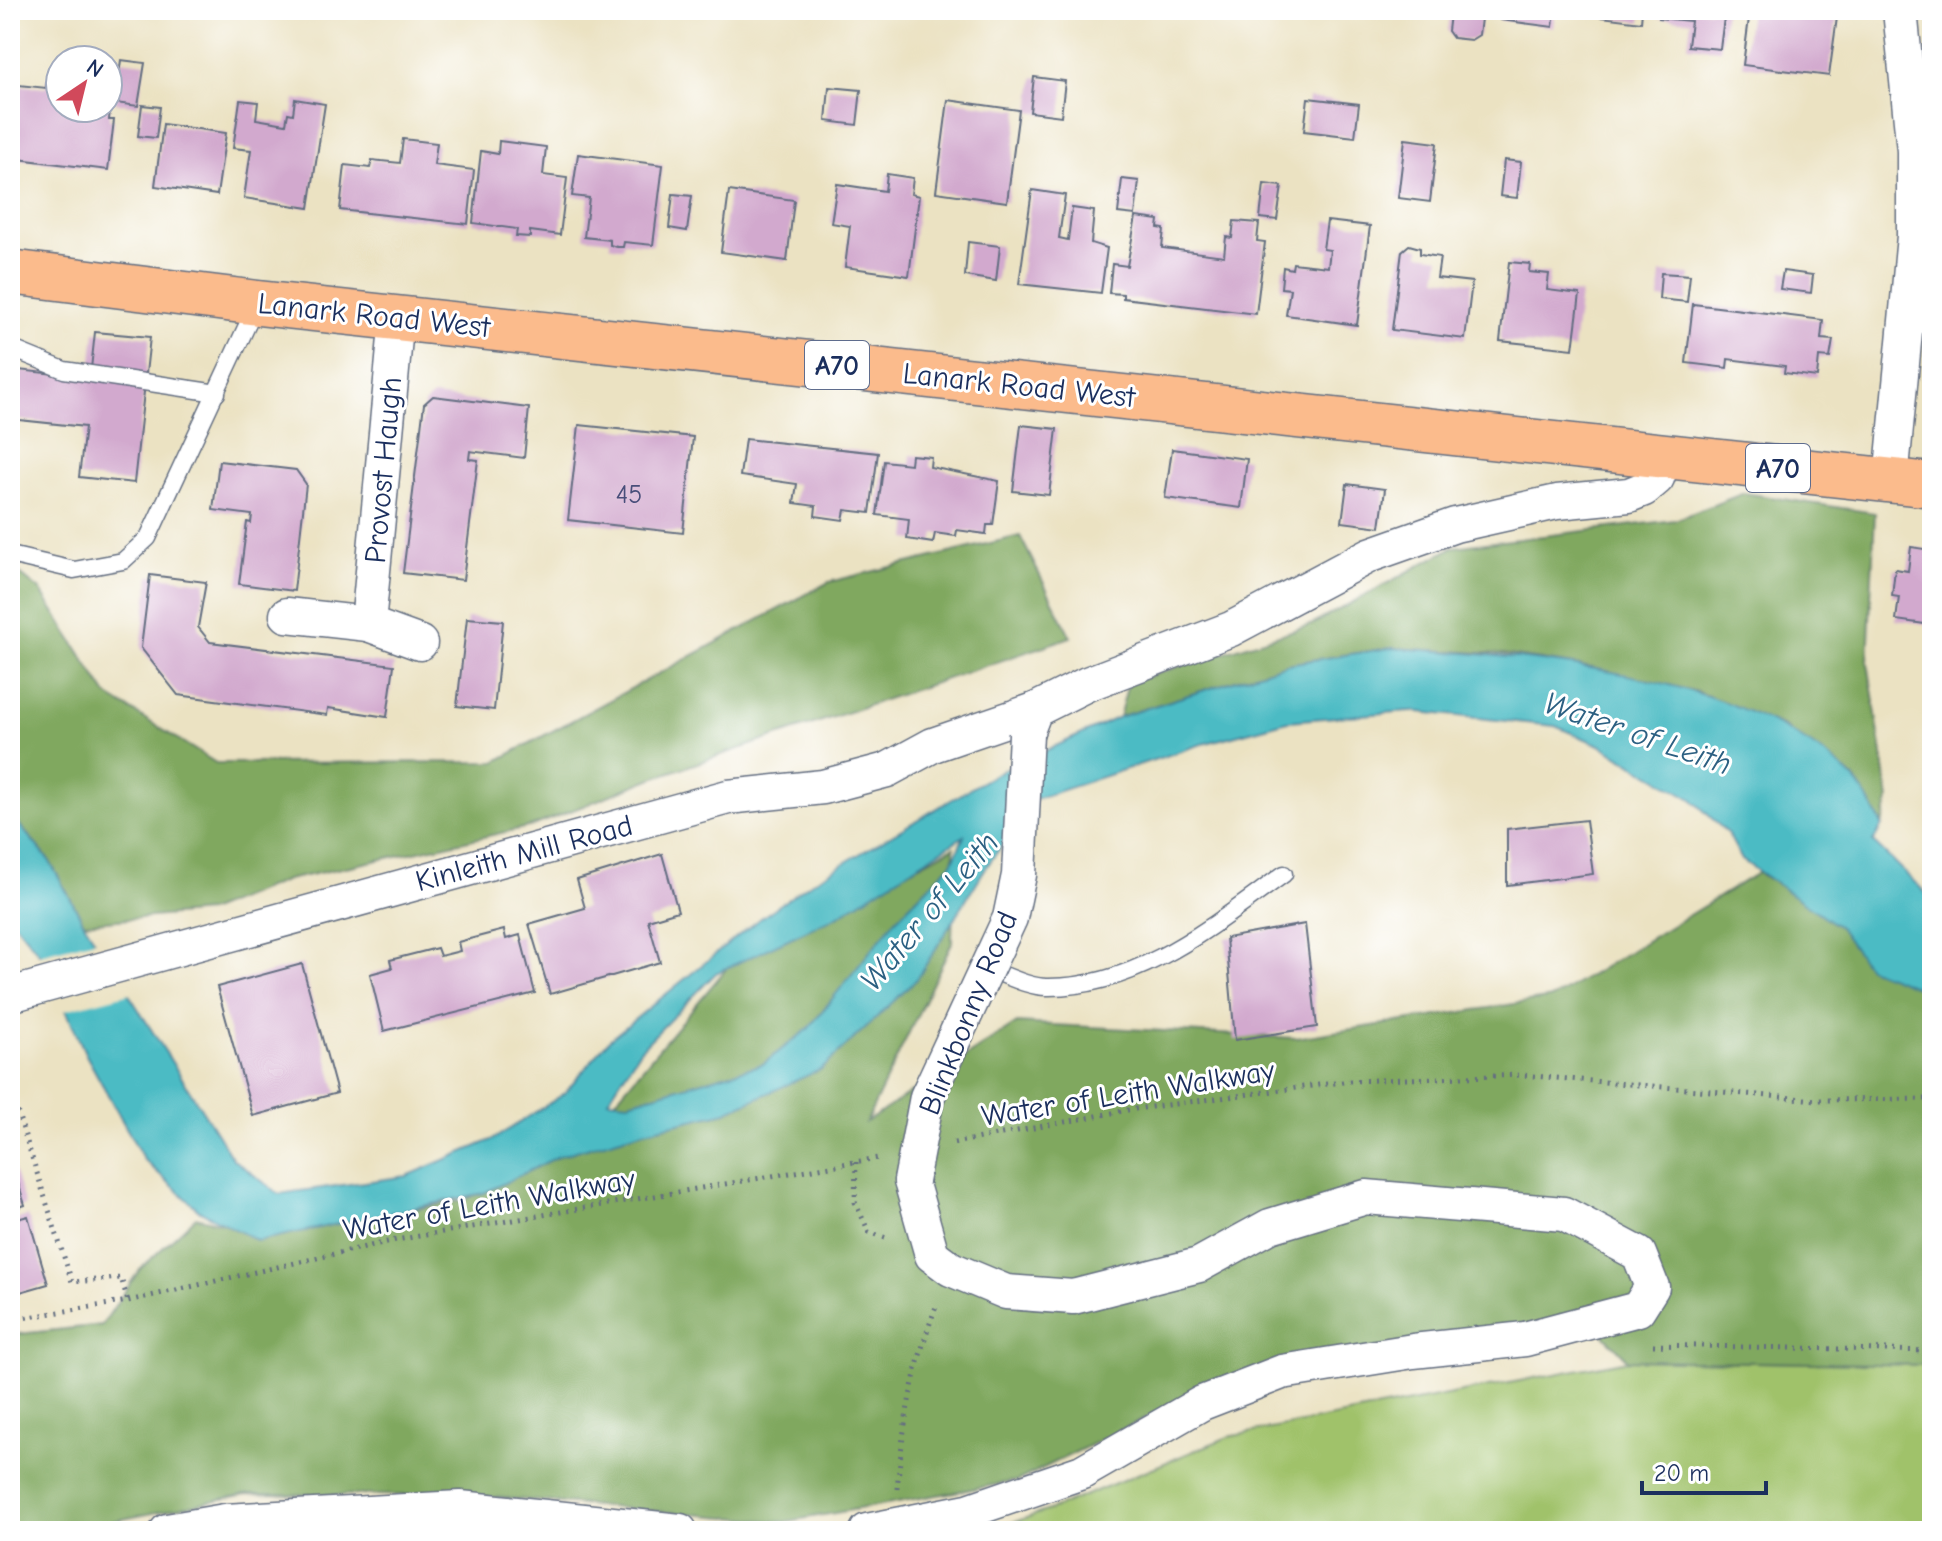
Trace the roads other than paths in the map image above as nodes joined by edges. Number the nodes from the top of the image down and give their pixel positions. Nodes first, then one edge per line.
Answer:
1 (1900, 10) edge
2 (10, 272) edge
3 (258, 303) junction
4 (397, 317) junction
5 (10, 348) edge
6 (217, 393) junction
7 (1665, 456) junction
8 (1911, 483) edge
9 (10, 555) edge
10 (287, 615) dead end
11 (368, 624) junction
12 (420, 643) dead end
13 (1031, 722) junction
14 (1284, 874) dead end
15 (988, 969) junction
16 (10, 995) edge
17 (880, 1529) edge
18 (167, 1531) edge
19 (680, 1531) edge

1 - 8 street
2 - 3 main road, Lanark Road West / A70
3 - 4 main road, Lanark Road West / A70
3 - 6 lane
4 - 7 main road, Lanark Road West / A70
4 - 11 street, Provost Haugh
5 - 6 lane
6 - 9 lane
7 - 8 main road, Lanark Road West / A70
7 - 13 street
10 - 11 street
11 - 12 street
13 - 15 street, Blinkbonny Road, bridge
13 - 16 street, Kinleith Mill Road
14 - 15 lane
15 - 17 street, Blinkbonny Road, bridge
18 - 19 street

